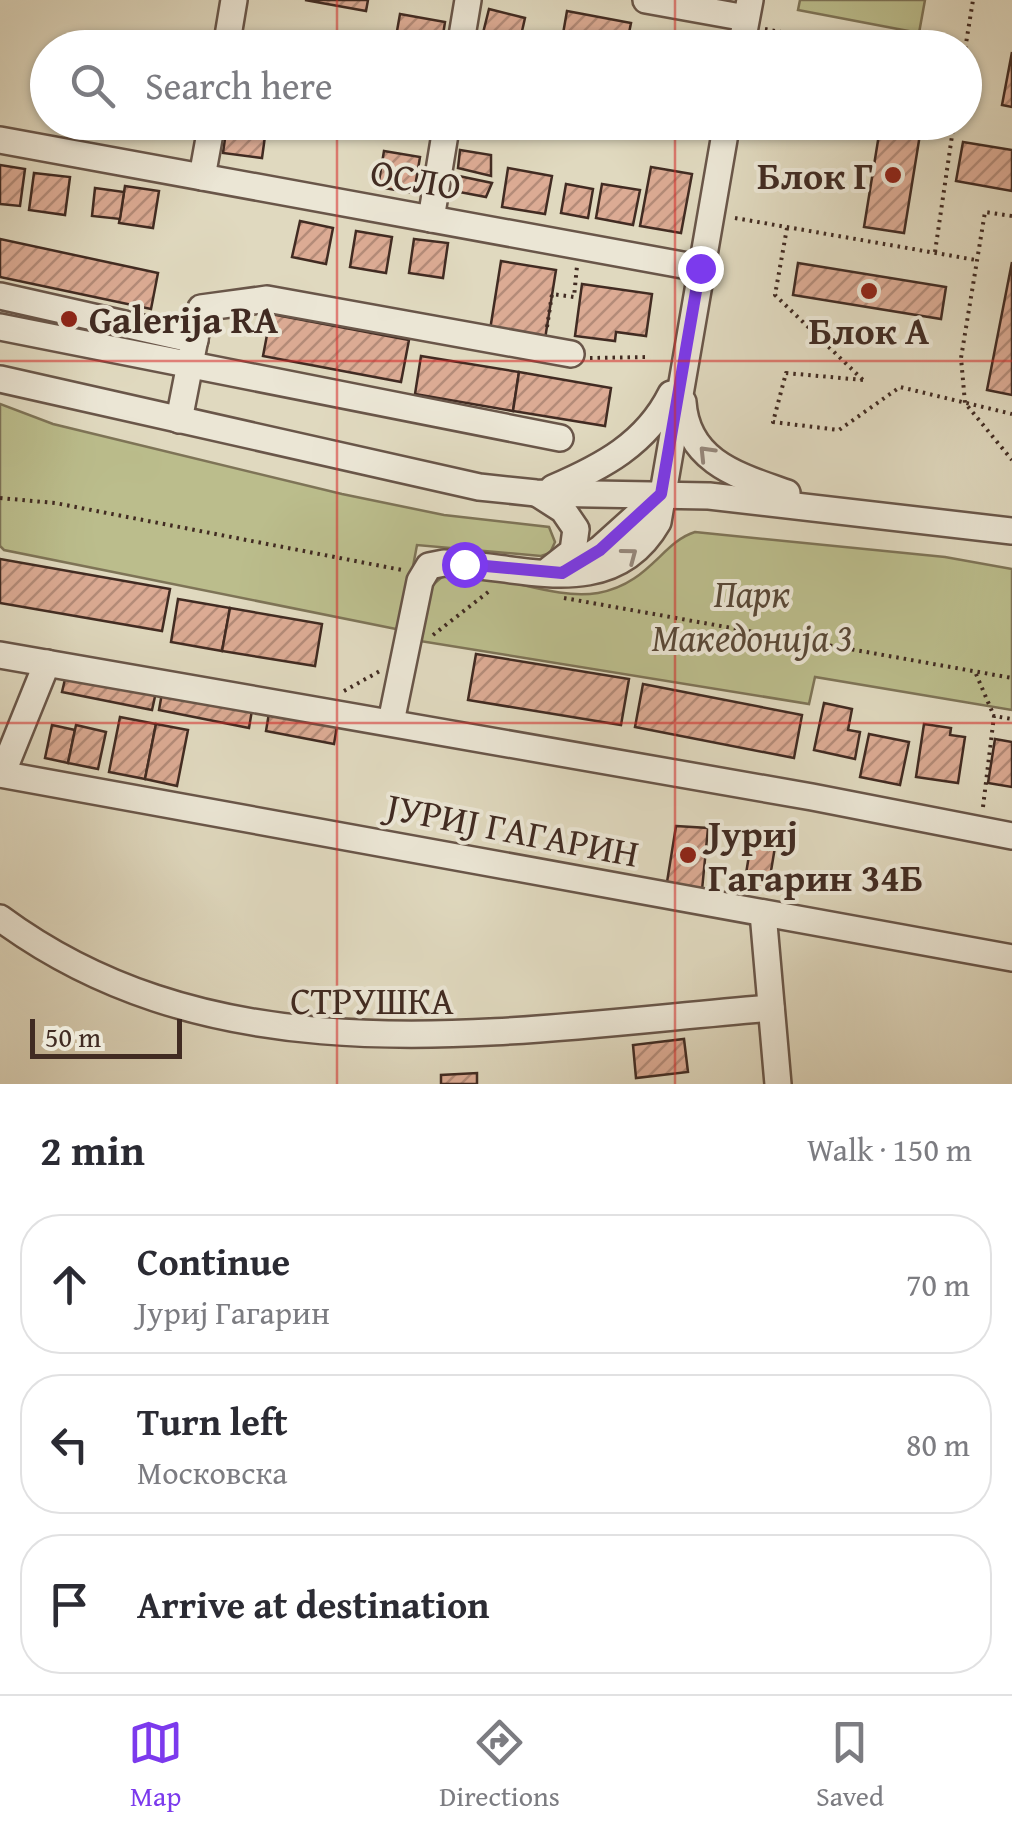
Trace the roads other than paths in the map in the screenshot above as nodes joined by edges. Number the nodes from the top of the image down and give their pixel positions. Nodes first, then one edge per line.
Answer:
1 (234, 0) edge
2 (468, 0) edge
3 (646, 0) edge
4 (745, 23) edge
5 (229, 30) edge
6 (463, 30) edge
7 (0, 140) edge
8 (209, 140) edge
9 (444, 140) edge
10 (724, 140) edge
11 (202, 177) junction
12 (431, 219) junction
13 (700, 268) junction
14 (0, 296) edge
15 (0, 327) edge
16 (195, 340) junction
17 (570, 354) road end
18 (190, 367) junction
19 (682, 372) junction
20 (0, 380) edge
21 (179, 420) junction
22 (560, 438) dead end
23 (536, 493) junction
24 (661, 494) junction
25 (826, 507) junction
26 (1012, 530) edge
27 (552, 573) junction
28 (0, 655) edge
29 (47, 663) junction
30 (391, 722) junction
31 (1, 774) edge
32 (1012, 836) edge
33 (763, 913) junction
34 (0, 918) edge
35 (1012, 958) edge
36 (771, 1008) junction
37 (778, 1084) edge

1 - 5 street
2 - 6 street
3 - 4 street
7 - 11 street, ОСЛО
8 - 11 street
9 - 12 street
10 - 13 street
11 - 12 street, ОСЛО
12 - 13 street, ОСЛО
13 - 19 street
14 - 16 street
15 - 18 street
16 - 17 street
16 - 18 street
18 - 21 street
18 - 22 street
19 - 23 street
19 - 24 street
25 -> 19 street
20 - 21 street
21 - 23 street
23 - 24 street
23 - 27 street
24 - 25 street
24 - 27 street
25 - 26 street
27 - 30 street
28 - 29 street
29 - 30 street
29 - 31 street
30 - 32 street
31 - 33 street, ЈУРИЈ ГАГАРИН
33 - 35 street, ЈУРИЈ ГАГАРИН
33 - 36 street
34 - 36 street, СТРУШКА
36 - 37 street

